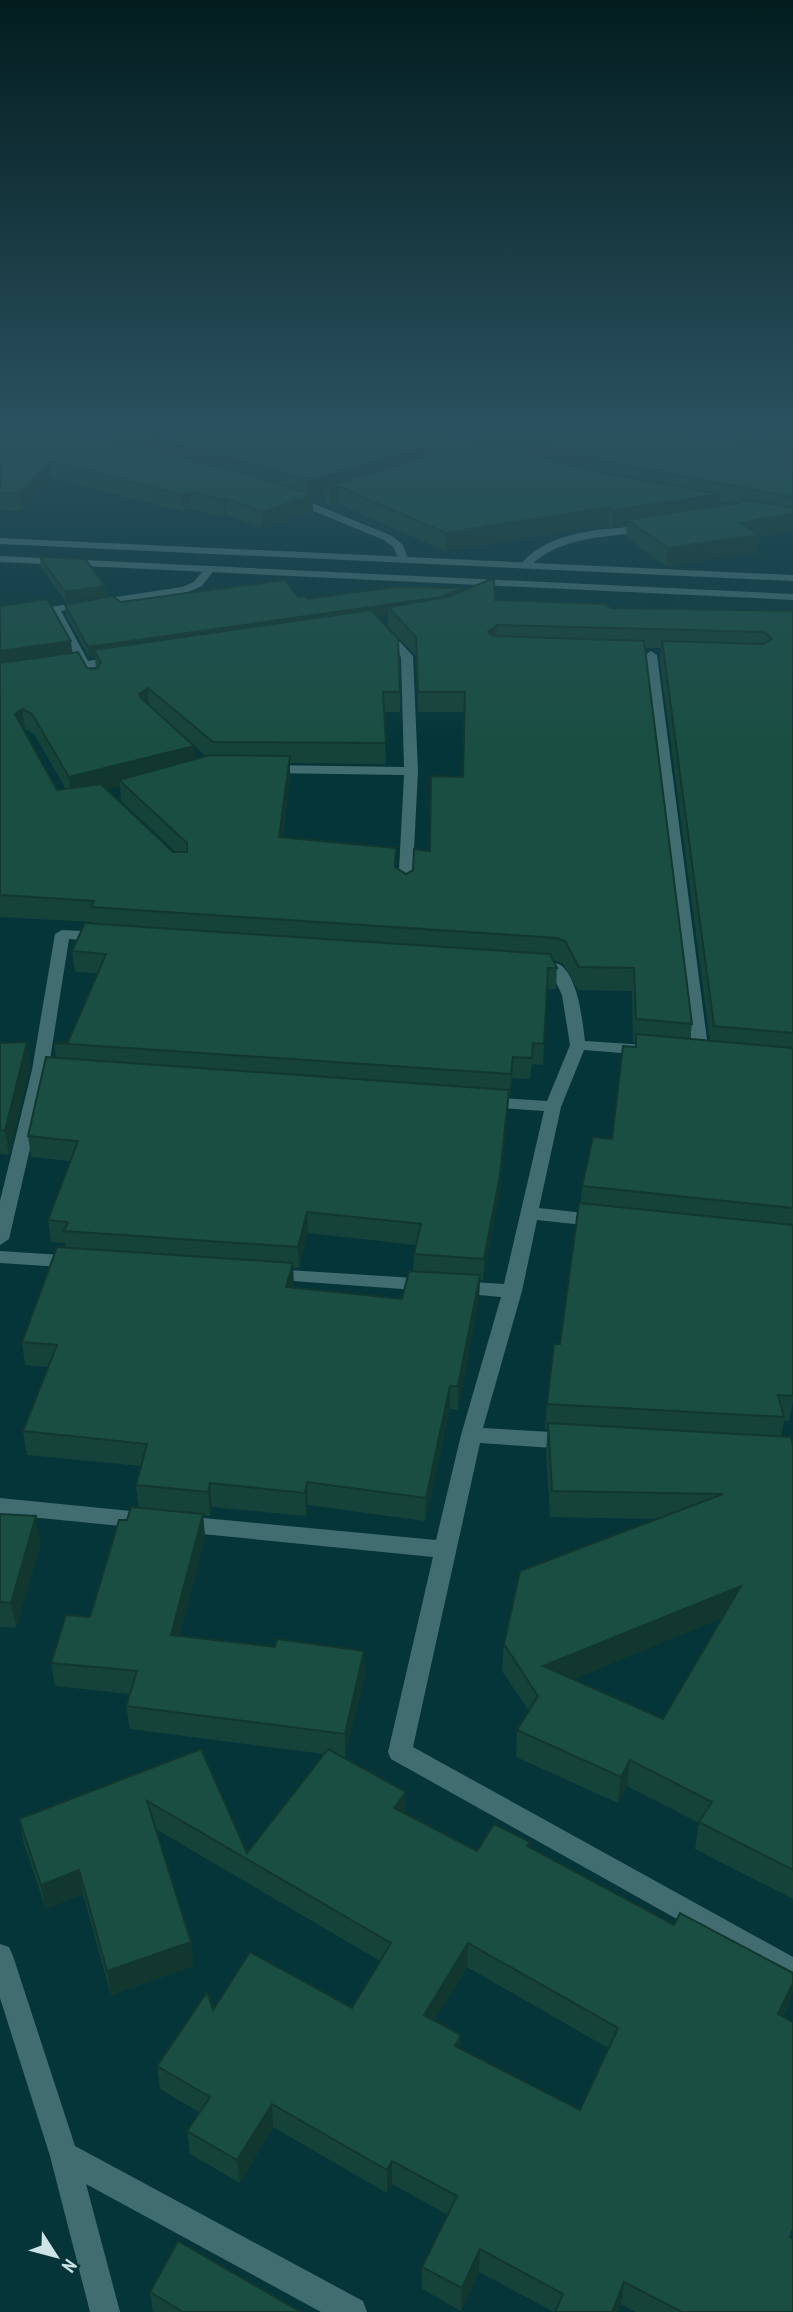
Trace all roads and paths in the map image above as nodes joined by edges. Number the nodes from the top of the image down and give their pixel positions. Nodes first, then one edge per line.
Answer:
1 (367, 529) edge
2 (639, 529) edge
3 (0, 541) edge
4 (0, 559) edge
5 (403, 559) junction
6 (525, 565) junction
7 (210, 569) junction
8 (793, 578) edge
9 (497, 583) junction
10 (484, 594) edge
11 (793, 597) edge
12 (389, 621) edge
13 (651, 655) dead end
14 (124, 659) edge
15 (84, 664) junction
16 (48, 670) edge
17 (250, 769) edge
18 (411, 771) junction
19 (405, 889) edge
20 (117, 938) edge
21 (515, 965) edge
22 (578, 1045) junction
23 (660, 1051) edge
24 (701, 1055) edge
25 (40, 1070) junction
26 (82, 1073) edge
27 (470, 1101) edge
28 (553, 1107) junction
29 (530, 1213) junction
30 (627, 1224) edge
31 (0, 1239) edge
32 (0, 1256) edge
33 (97, 1263) edge
34 (249, 1273) edge
35 (512, 1290) junction
36 (471, 1435) junction
37 (592, 1442) edge
38 (0, 1506) edge
39 (447, 1550) junction
40 (0, 1956) edge
41 (793, 1971) edge
42 (64, 2156) junction
43 (105, 2312) edge
44 (352, 2312) edge

1 - 5 street
2 - 6 street
3 - 5 street
4 - 7 street
5 - 6 street
6 - 8 street
7 - 9 street
7 - 15 street
9 - 10 street
9 - 11 street
12 - 18 street
13 - 24 street
14 - 15 street
15 - 16 street
17 - 18 street
18 - 19 street
20 - 25 street
21 - 22 street
22 - 23 street
22 - 28 street
25 - 26 street
25 - 31 street
27 - 28 street
28 - 29 street
29 - 30 street
29 - 35 street
32 - 33 street
34 - 35 street
35 - 36 street
36 - 37 street
36 - 39 street
38 - 39 street
39 - 41 street
40 - 42 street
42 - 43 street
42 - 44 street

